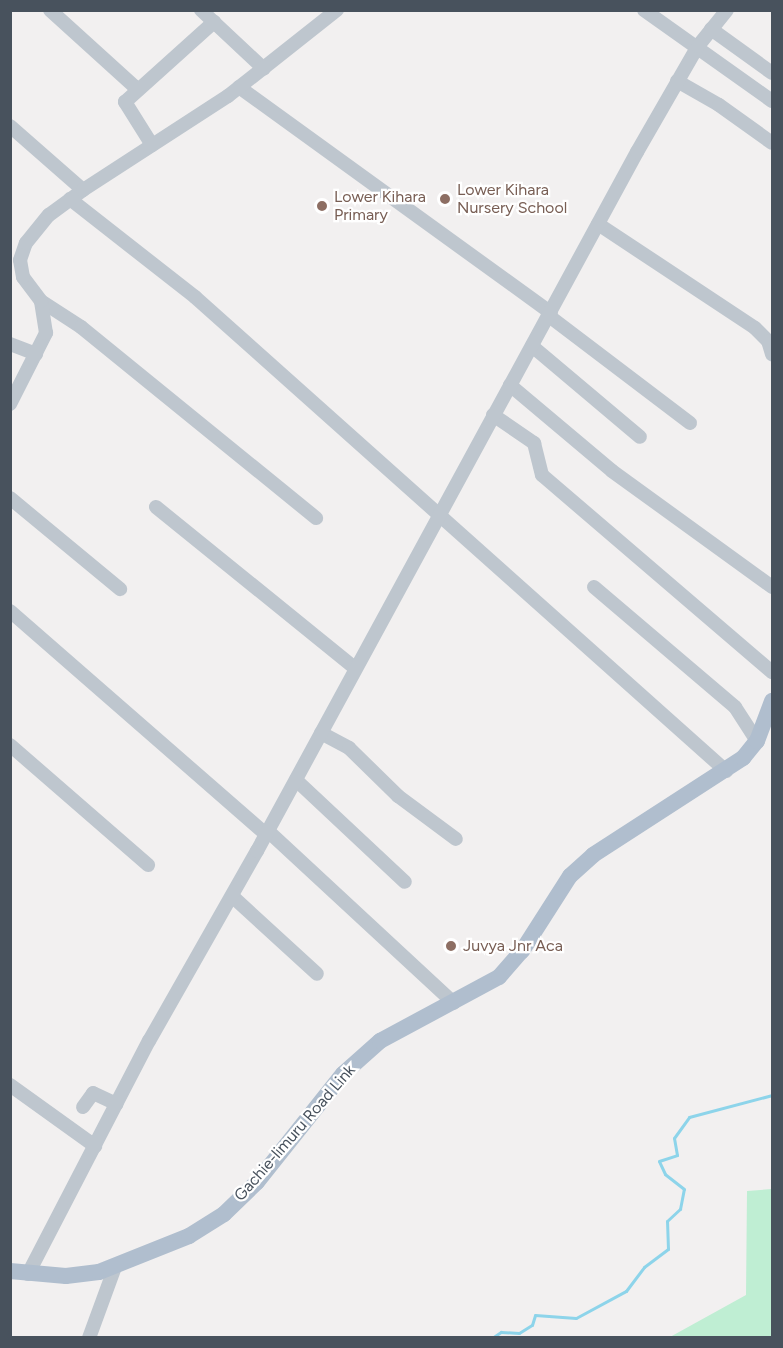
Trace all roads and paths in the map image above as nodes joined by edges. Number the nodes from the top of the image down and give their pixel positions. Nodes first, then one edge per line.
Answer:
1 (50, 10) edge
2 (201, 10) edge
3 (338, 10) edge
4 (644, 10) edge
5 (727, 10) edge
6 (214, 22) junction
7 (711, 29) junction
8 (698, 46) junction
9 (264, 69) junction
10 (772, 73) edge
11 (677, 81) junction
12 (239, 87) junction
13 (137, 89) junction
14 (772, 101) edge
15 (10, 126) edge
16 (772, 143) edge
17 (152, 145) junction
18 (83, 190) junction
19 (70, 199) junction
20 (598, 224) junction
21 (10, 268) edge
22 (23, 277) junction
23 (41, 301) junction
24 (550, 314) junction
25 (10, 344) edge
26 (532, 346) junction
27 (36, 354) junction
28 (772, 354) edge
29 (510, 385) junction
30 (15, 386) edge
31 (10, 404) edge
32 (493, 415) junction
33 (690, 423) dead end
34 (640, 437) dead end
35 (10, 498) edge
36 (156, 507) dead end
37 (439, 511) junction
38 (316, 518) dead end
39 (594, 587) dead end
40 (772, 587) edge
41 (120, 589) dead end
42 (10, 611) edge
43 (355, 668) junction
44 (772, 672) edge
45 (772, 701) edge
46 (321, 733) junction
47 (757, 741) junction
48 (10, 745) edge
49 (726, 771) junction
50 (296, 780) junction
51 (267, 832) junction
52 (456, 839) dead end
53 (148, 865) dead end
54 (405, 882) dead end
55 (231, 896) junction
56 (317, 974) dead end
57 (453, 1003) junction
58 (10, 1085) edge
59 (117, 1104) junction
60 (83, 1107) dead end
61 (94, 1146) junction
62 (115, 1267) junction
63 (10, 1271) edge
64 (28, 1274) junction
65 (89, 1338) edge

1 - 13 street
2 - 6 street
3 - 9 street
4 - 8 street
5 - 7 street
6 - 9 street
6 - 13 street
7 - 8 street
7 - 10 street
8 - 11 street
8 - 14 street
9 - 12 street
11 - 16 street
11 - 20 street
12 - 17 street
12 - 24 street
13 - 17 street
15 - 18 street
17 - 18 street
18 - 19 street
19 - 22 street
19 - 37 street
20 - 24 street
20 - 28 street
21 - 22 street
22 - 23 street
23 - 27 street
23 - 38 street
24 - 26 street
24 - 33 street
25 - 27 street
26 - 29 street
26 - 34 street
27 - 30 street
29 - 32 street
29 - 40 street
30 - 31 street
32 - 37 street
32 - 44 street
35 - 41 street
36 - 43 street
37 - 43 street
37 - 49 street
39 - 47 street
42 - 51 street
43 - 46 street
45 - 47 main road, Gachie-limuru Road Link
46 - 50 street
46 - 52 street
47 - 49 main road, Gachie-limuru Road Link
48 - 53 street
49 - 57 main road, Gachie-limuru Road Link
50 - 51 street
50 - 54 street
51 - 55 street
51 - 57 street
55 - 56 street
55 - 59 street
57 - 62 main road, Gachie-limuru Road Link
58 - 61 street
59 - 60 street
59 - 61 street
61 - 64 street
62 - 64 main road, Gachie-limuru Road Link
62 - 65 street
63 - 64 main road, Gachie-limuru Road Link

